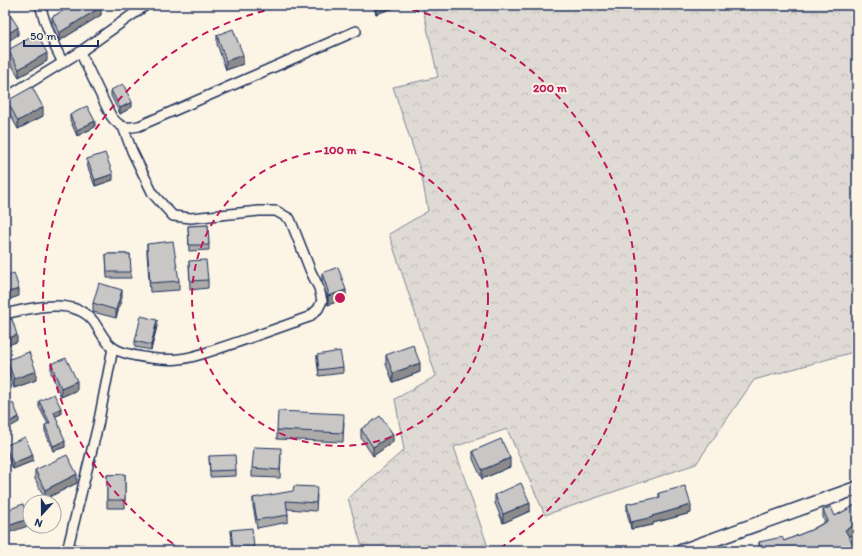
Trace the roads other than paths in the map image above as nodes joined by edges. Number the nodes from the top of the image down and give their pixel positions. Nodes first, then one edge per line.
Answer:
1 (40, 5) edge
2 (146, 5) edge
3 (356, 31) dead end
4 (80, 52) junction
5 (63, 63) junction
6 (5, 98) edge
7 (123, 127) junction
8 (5, 314) edge
9 (113, 348) junction
10 (857, 488) edge
11 (67, 551) edge
12 (682, 551) edge

1 - 5 street
2 - 4 street
3 - 7 street
4 - 5 street
4 - 7 street
5 - 6 street
7 - 9 street
8 - 9 street
9 - 11 street
10 - 12 main road

